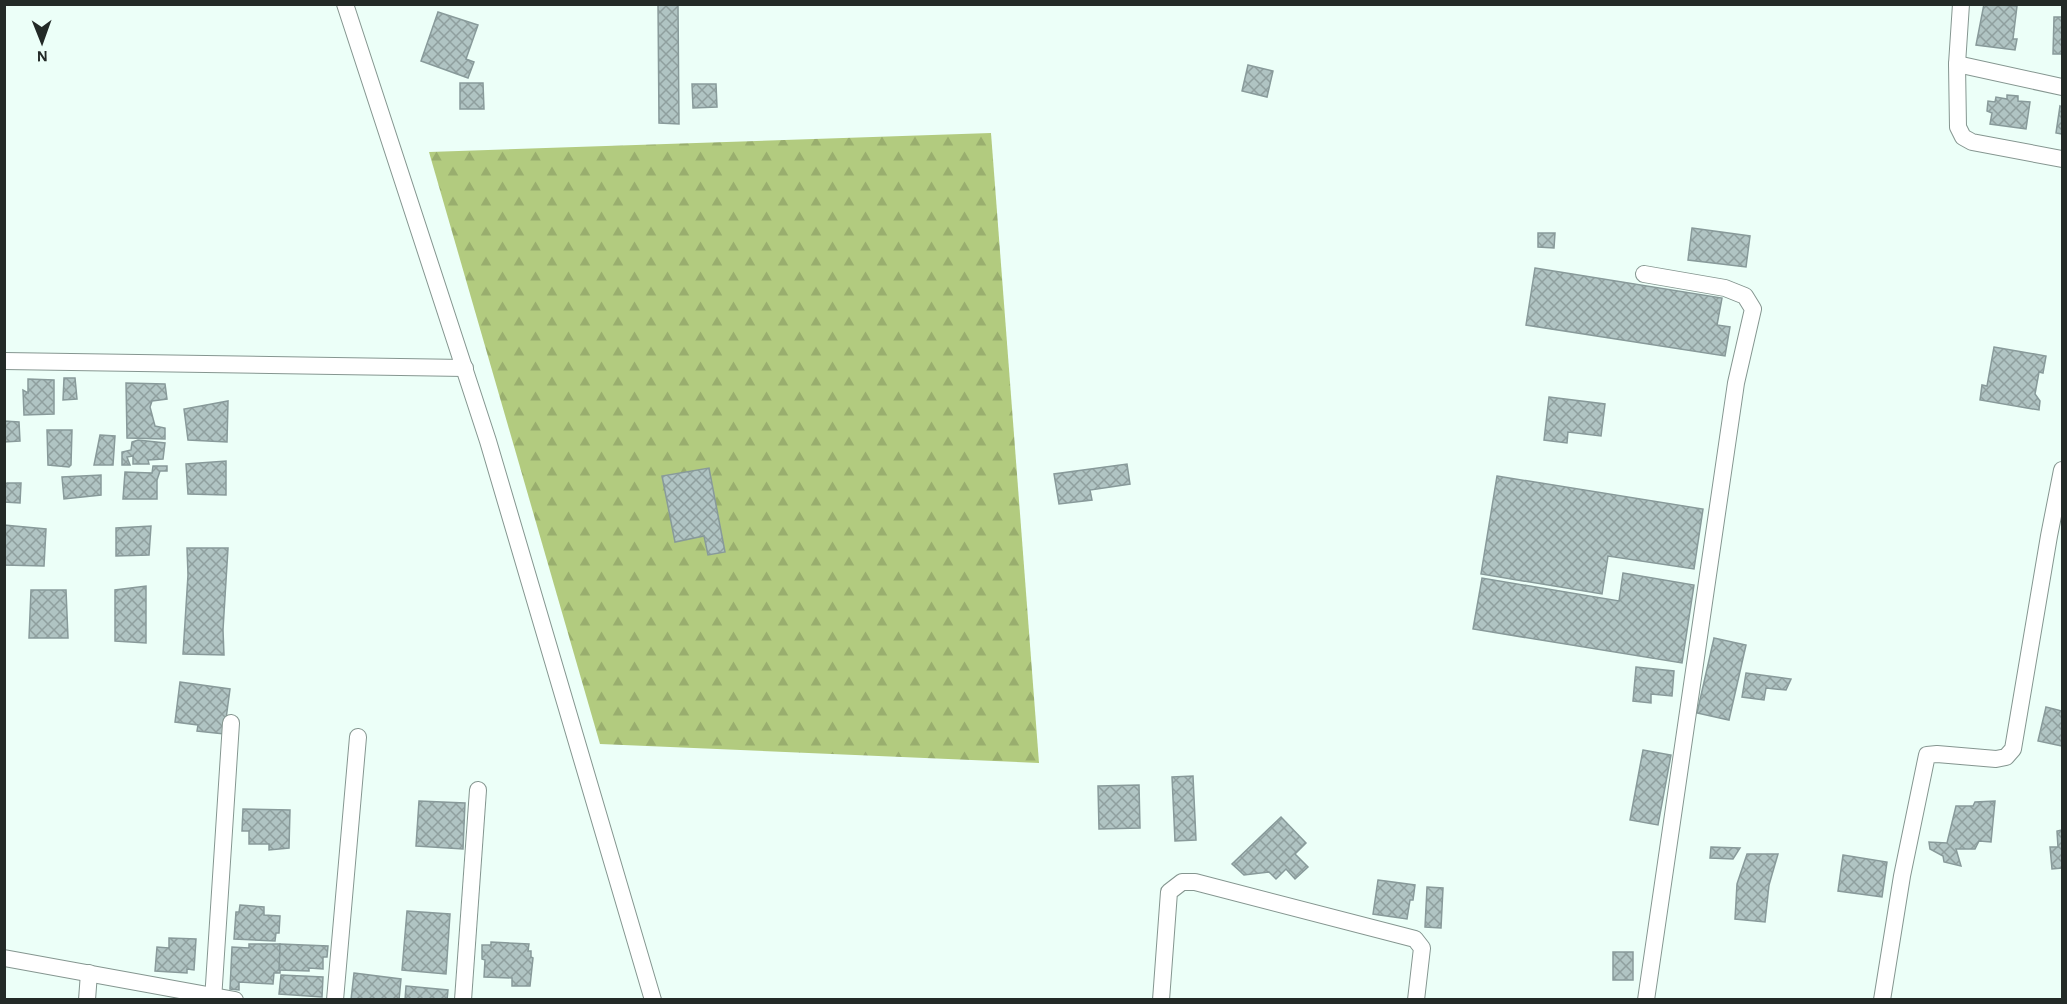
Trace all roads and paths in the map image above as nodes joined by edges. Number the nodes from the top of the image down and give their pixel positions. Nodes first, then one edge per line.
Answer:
1 (345, 4) edge
2 (1961, 4) edge
3 (1957, 64) junction
4 (2062, 87) edge
5 (2062, 159) edge
6 (1644, 274) dead end
7 (4, 361) edge
8 (465, 368) junction
9 (2062, 470) edge
10 (2056, 537) edge
11 (231, 723) dead end
12 (358, 737) dead end
13 (478, 790) dead end
14 (4, 958) edge
15 (89, 973) junction
16 (213, 998) edge
17 (87, 999) edge
18 (235, 999) edge
19 (335, 999) edge
20 (463, 999) edge
21 (653, 999) edge
22 (1161, 999) edge
23 (1416, 999) edge
24 (1646, 999) edge
25 (1882, 999) edge

1 - 8 street
2 - 3 street
3 - 4 street
3 - 5 street
6 - 24 street
7 - 8 street
8 - 21 street
9 - 10 street
10 - 25 street
11 - 16 street
12 - 19 street
13 - 20 street
14 - 15 street
15 - 16 street
15 - 17 street
16 - 18 street
22 - 23 street

